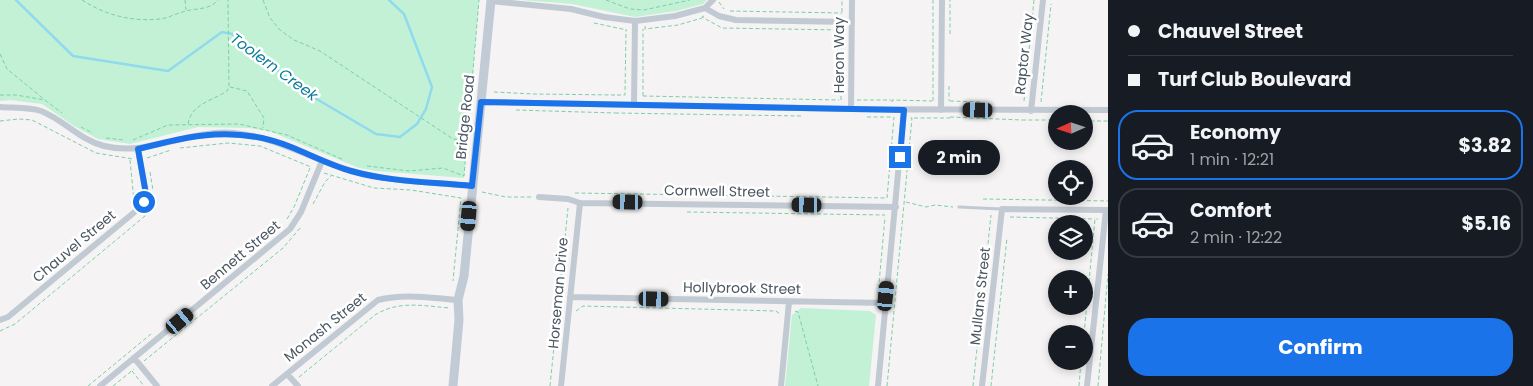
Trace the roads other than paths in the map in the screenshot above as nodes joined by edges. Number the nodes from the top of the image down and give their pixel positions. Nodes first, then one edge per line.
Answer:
1 (852, 0) edge
2 (942, 0) edge
3 (1043, 0) edge
4 (491, 1) edge
5 (716, 1) edge
6 (705, 8) junction
7 (635, 21) junction
8 (852, 22) junction
9 (481, 102) junction
10 (634, 105) junction
11 (0, 107) edge
12 (851, 109) junction
13 (904, 110) junction
14 (941, 110) junction
15 (1108, 110) edge
16 (1030, 111) junction
17 (138, 149) junction
18 (322, 161) junction
19 (472, 186) junction
20 (539, 197) road end
21 (580, 203) junction
22 (896, 207) junction
23 (960, 208) road end
24 (1002, 209) junction
25 (1107, 210) edge
26 (570, 297) junction
27 (458, 300) junction
28 (885, 303) junction
29 (788, 305) junction
30 (0, 320) edge
31 (135, 358) junction
32 (287, 374) junction
33 (298, 382) edge
34 (100, 386) edge
35 (157, 386) edge
36 (272, 386) edge
37 (453, 386) edge
38 (562, 386) edge
39 (781, 386) edge
40 (878, 386) edge
41 (982, 386) edge
42 (1088, 386) edge

1 - 8 street, Heron Way
2 - 14 street
3 - 16 street, Raptor Way
4 - 7 street
4 - 9 street, Bridge Road
5 - 6 street
6 - 7 street
6 - 8 street
7 - 10 street
8 - 12 street, Heron Way
9 - 10 street
9 - 19 street, Bridge Road
10 - 12 street
11 - 17 street
12 - 13 street
13 - 14 street
13 - 22 street
14 - 16 street
15 - 16 street
17 - 18 street
17 - 30 street, Chauvel Street
18 - 19 street
18 - 31 street, Bennett Street
19 - 27 street, Bridge Road
20 - 21 street, Cornwell Street
21 - 22 street, Cornwell Street
21 - 26 street, Horseman Drive
22 - 28 street
23 - 24 lane
24 - 25 street
24 - 41 street, Mullans Street
25 - 42 street
26 - 29 street, Hollybrook Street
26 - 38 street, Horseman Drive
27 - 32 street, Monash Street
27 - 37 street, Bridge Road
28 - 29 street, Hollybrook Street
28 - 40 street
29 - 39 street
31 - 34 street, Bennett Street
31 - 35 street
32 - 33 street
32 - 36 street, Monash Street

